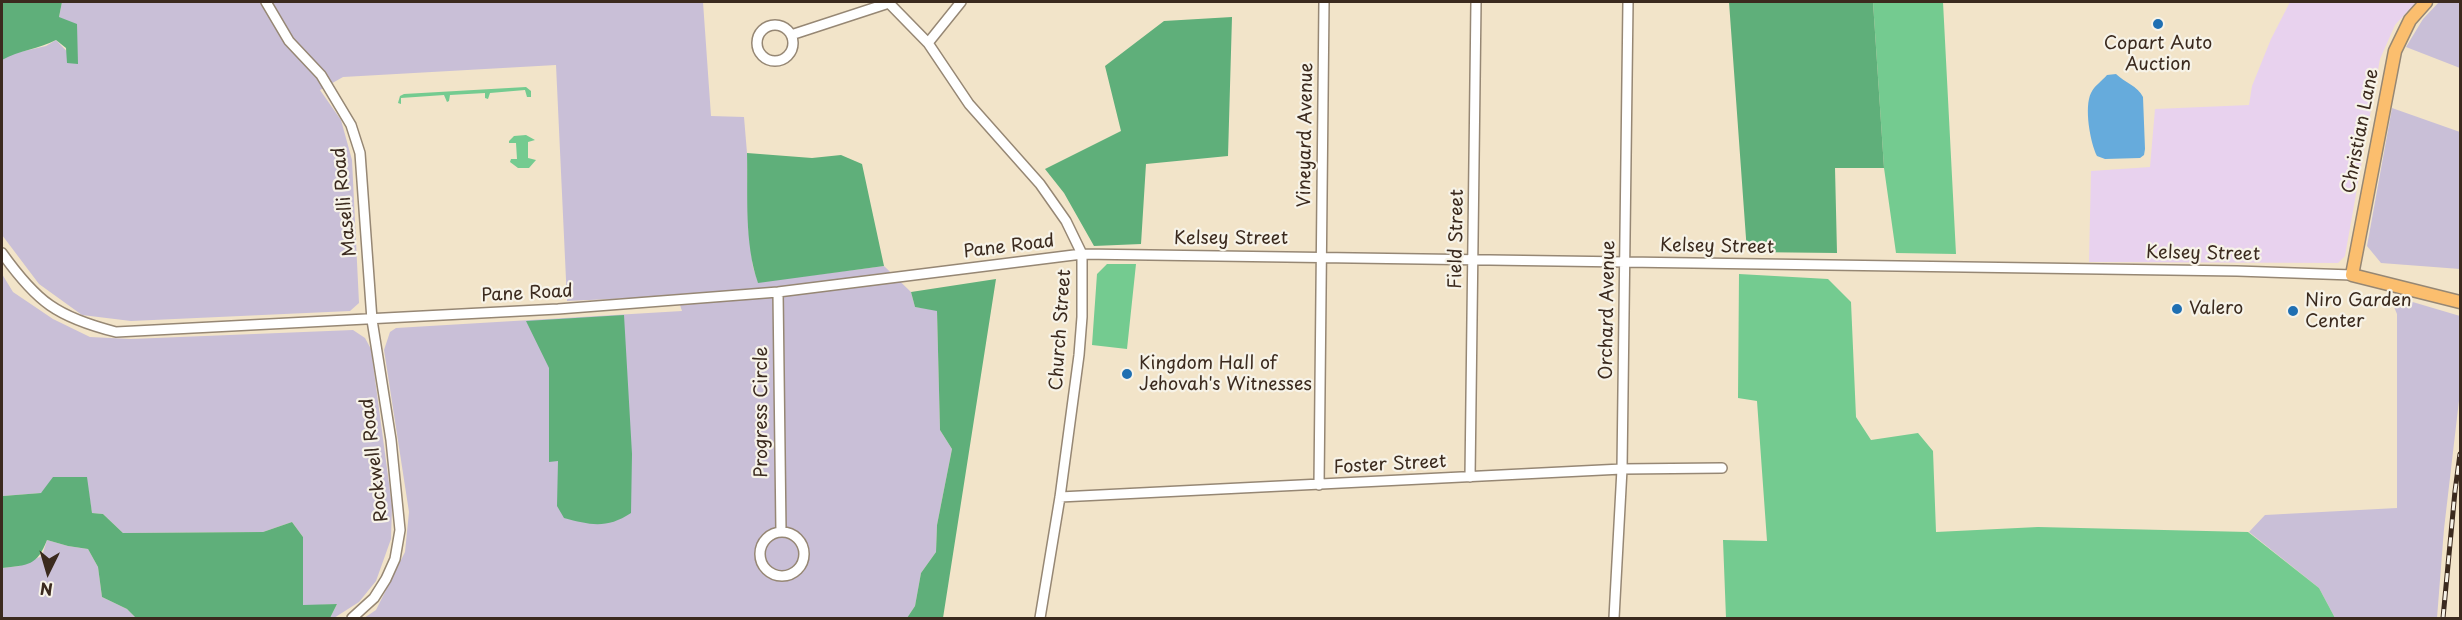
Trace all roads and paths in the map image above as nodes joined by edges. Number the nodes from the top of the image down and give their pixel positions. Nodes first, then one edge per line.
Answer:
1 (266, 2) edge
2 (889, 2) edge
3 (961, 2) edge
4 (1324, 2) edge
5 (1476, 2) edge
6 (1628, 2) edge
7 (2426, 2) edge
8 (792, 35) junction
9 (928, 43) junction
10 (2, 253) edge
11 (1082, 254) junction
12 (1321, 256) junction
13 (1473, 260) junction
14 (1625, 263) junction
15 (2352, 275) junction
16 (778, 292) junction
17 (2460, 302) edge
18 (372, 320) junction
19 (1722, 468) dead end
20 (1622, 469) junction
21 (1470, 477) junction
22 (1319, 485) junction
23 (1060, 496) junction
24 (781, 532) junction
25 (352, 618) edge
26 (1040, 618) edge
27 (1614, 618) edge

1 - 18 street, Maselli Road
2 - 8 street
2 - 9 street, Church Street
3 - 9 street
4 - 12 street, Vineyard Avenue
5 - 13 street, Field Street
6 - 14 street, Orchard Avenue
7 - 15 main road, Christian Lane
8 - 8 street
9 - 11 street, Church Street
10 - 18 street, Pane Road
11 - 12 street, Kelsey Street
11 - 16 street, Pane Road
11 - 23 street, Church Street
12 - 13 street, Kelsey Street
12 - 22 street, Vineyard Avenue
13 - 14 street, Kelsey Street
13 - 21 street, Field Street
14 - 15 street, Kelsey Street
14 - 20 street, Orchard Avenue
15 - 17 main road
16 - 18 street, Pane Road
16 - 24 street, Progress Circle
18 - 25 street, Rockwell Road
19 - 20 street, Foster Street
20 - 21 street, Foster Street
20 - 27 street, Orchard Avenue
21 - 22 street, Foster Street
22 - 23 street, Foster Street
23 - 26 street, Church Street
24 - 24 street

